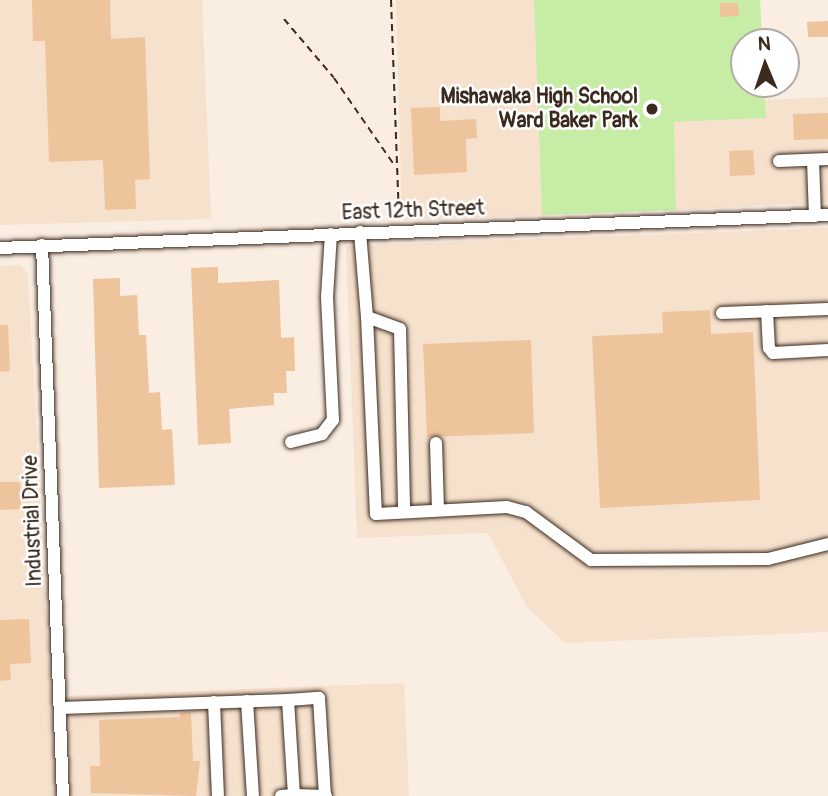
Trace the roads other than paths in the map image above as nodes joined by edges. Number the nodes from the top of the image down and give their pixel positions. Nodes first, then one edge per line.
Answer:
1 (828, 159) edge
2 (813, 160) junction
3 (779, 161) dead end
4 (821, 216) edge
5 (360, 232) junction
6 (331, 234) junction
7 (42, 245) junction
8 (0, 248) edge
9 (828, 309) edge
10 (767, 312) junction
11 (722, 313) dead end
12 (367, 317) junction
13 (828, 350) edge
14 (291, 442) dead end
15 (436, 443) dead end
16 (438, 510) junction
17 (404, 512) junction
18 (828, 544) edge
19 (288, 700) junction
20 (247, 701) junction
21 (214, 702) junction
22 (60, 708) junction
23 (293, 795) edge
24 (325, 795) edge
25 (63, 796) edge
26 (218, 796) edge
27 (253, 796) edge
28 (281, 796) edge

1 - 2 street
2 - 3 street
2 - 4 street
4 - 5 street, East 12th Street
5 - 6 street, East 12th Street
5 - 12 street
6 - 7 street, East 12th Street
6 - 14 street
7 - 8 street, East 12th Street
7 - 22 street, Industrial Drive
9 - 10 street
10 - 11 street
10 - 13 street
12 - 17 street
12 - 17 street
15 - 16 street
16 - 17 street
16 - 18 street
19 - 20 street
19 - 23 street
19 - 24 street
20 - 21 street
20 - 27 street
21 - 22 street
21 - 26 street
22 - 25 street, Industrial Drive
23 - 24 street
23 - 28 street

